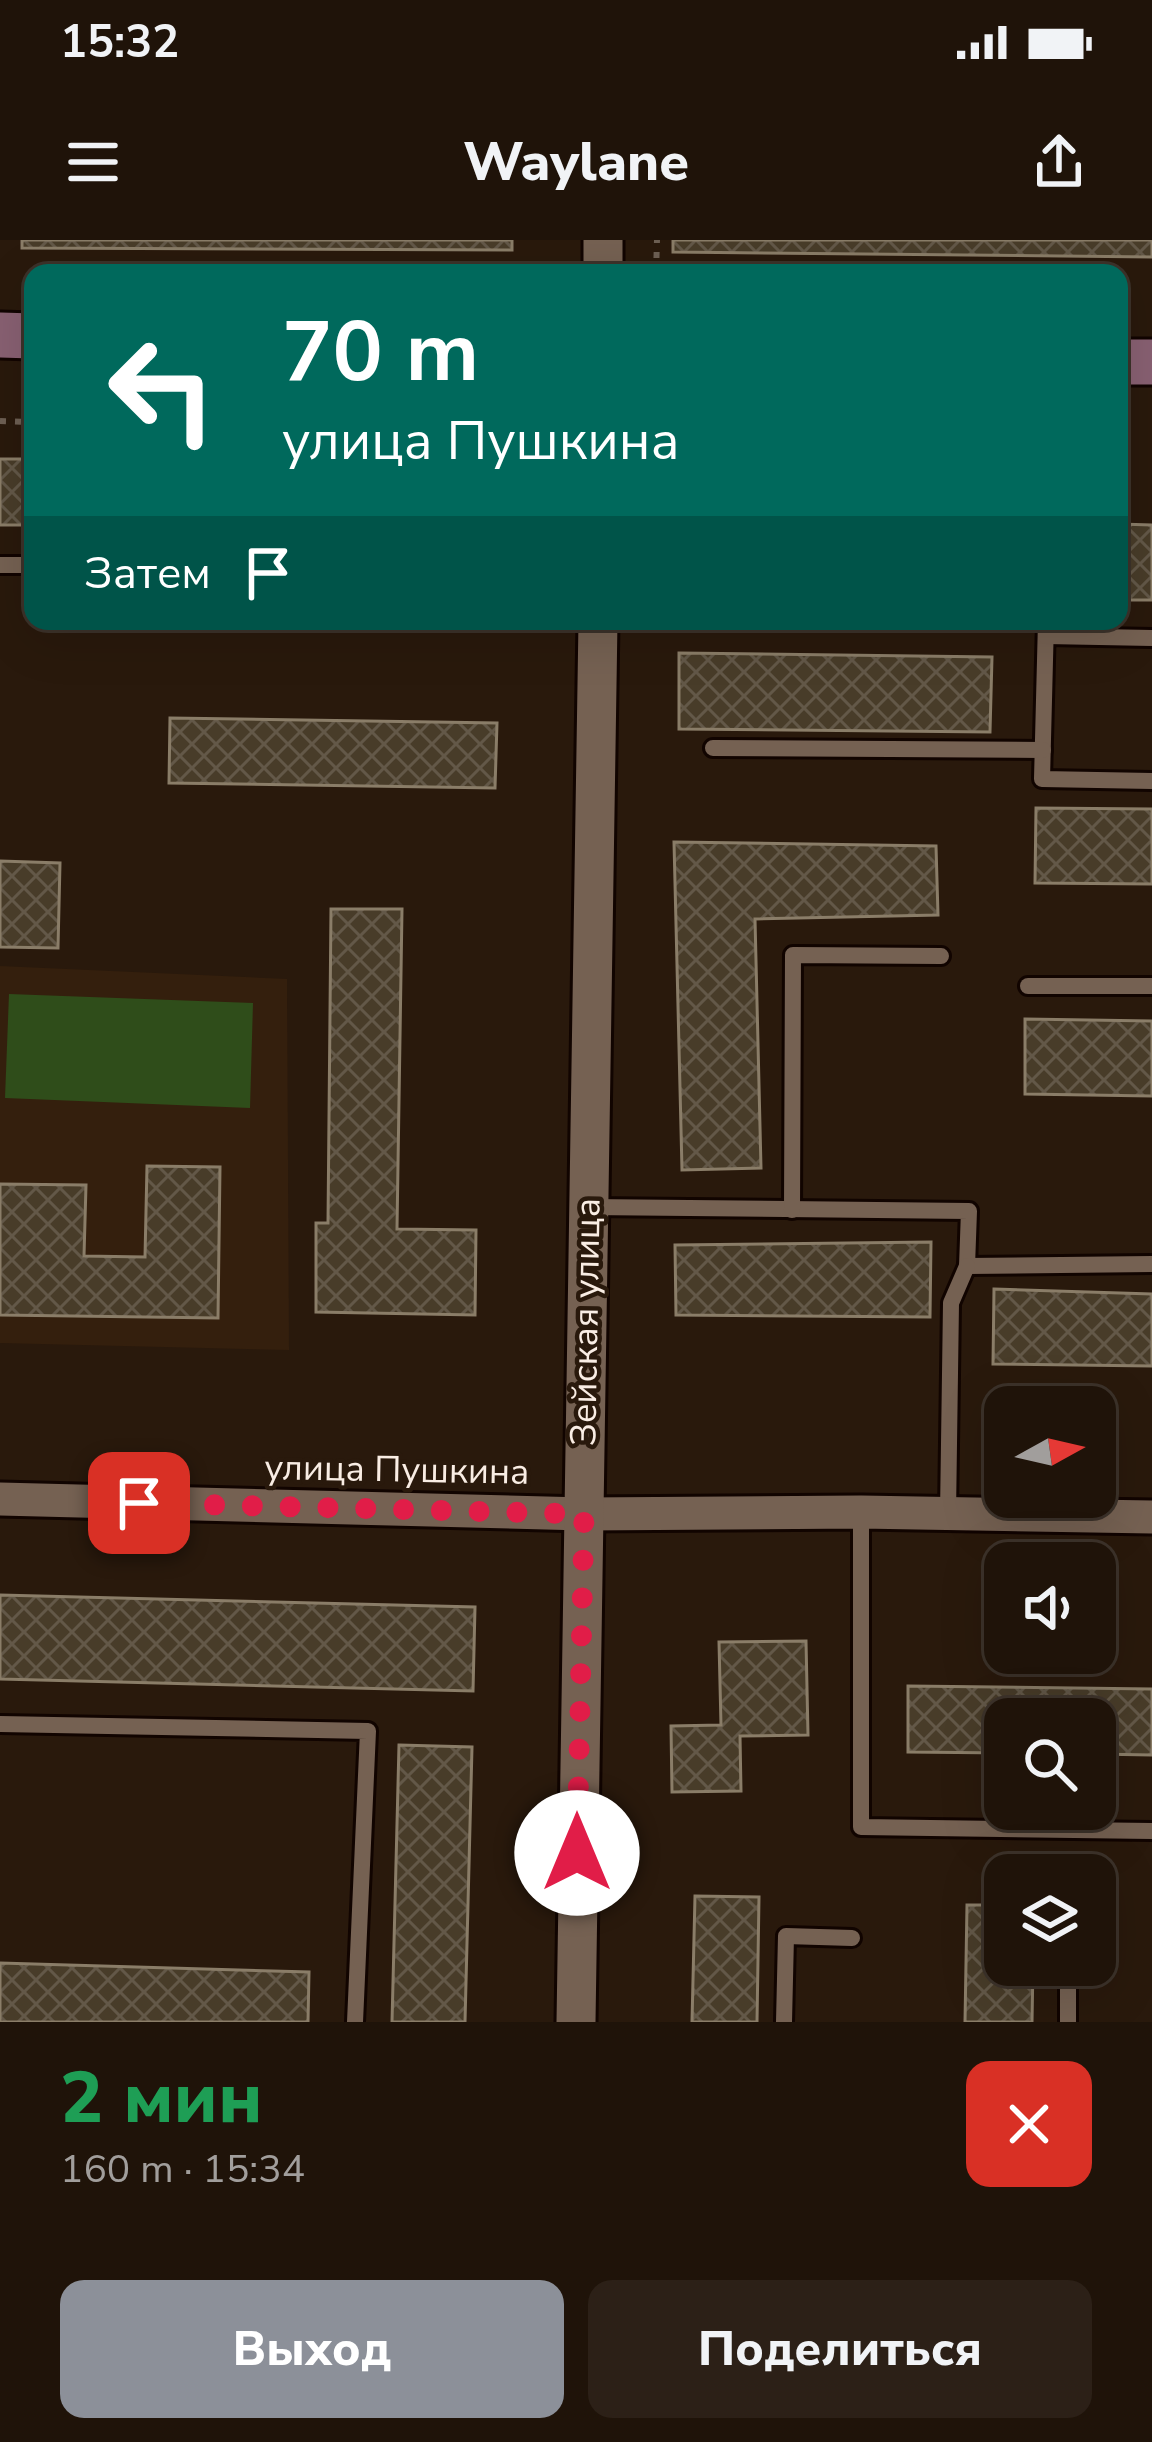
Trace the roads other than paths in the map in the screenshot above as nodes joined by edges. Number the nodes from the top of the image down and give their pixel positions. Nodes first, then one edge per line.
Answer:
1 (598, 630) edge
2 (1046, 630) edge
3 (1067, 630) edge
4 (1152, 638) edge
5 (712, 748) dead end
6 (1043, 750) junction
7 (1152, 781) edge
8 (941, 956) dead end
9 (1028, 986) dead end
10 (1152, 986) edge
11 (588, 1207) junction
12 (792, 1210) junction
13 (1152, 1264) edge
14 (967, 1266) junction
15 (0, 1499) edge
16 (861, 1512) junction
17 (584, 1514) junction
18 (948, 1514) junction
19 (1152, 1517) edge
20 (0, 1724) edge
21 (1152, 1831) edge
22 (852, 1938) dead end
23 (1068, 1986) edge
24 (355, 2022) edge
25 (576, 2022) edge
26 (784, 2022) edge
27 (1067, 2022) edge

1 - 11 street, Зейская улица
2 - 6 lane
3 - 4 lane
5 - 6 lane
6 - 7 lane
8 - 12 lane
9 - 10 lane
11 - 12 lane
11 - 17 street, Зейская улица
12 - 14 lane
13 - 14 lane
14 - 18 lane
15 - 17 street, улица Пушкина
16 - 17 street, улица Пушкина
16 - 18 street, улица Пушкина
16 - 21 lane
17 - 25 street, Зейская улица
18 - 19 street, улица Пушкина
20 - 24 lane
22 - 26 lane
23 - 27 lane

